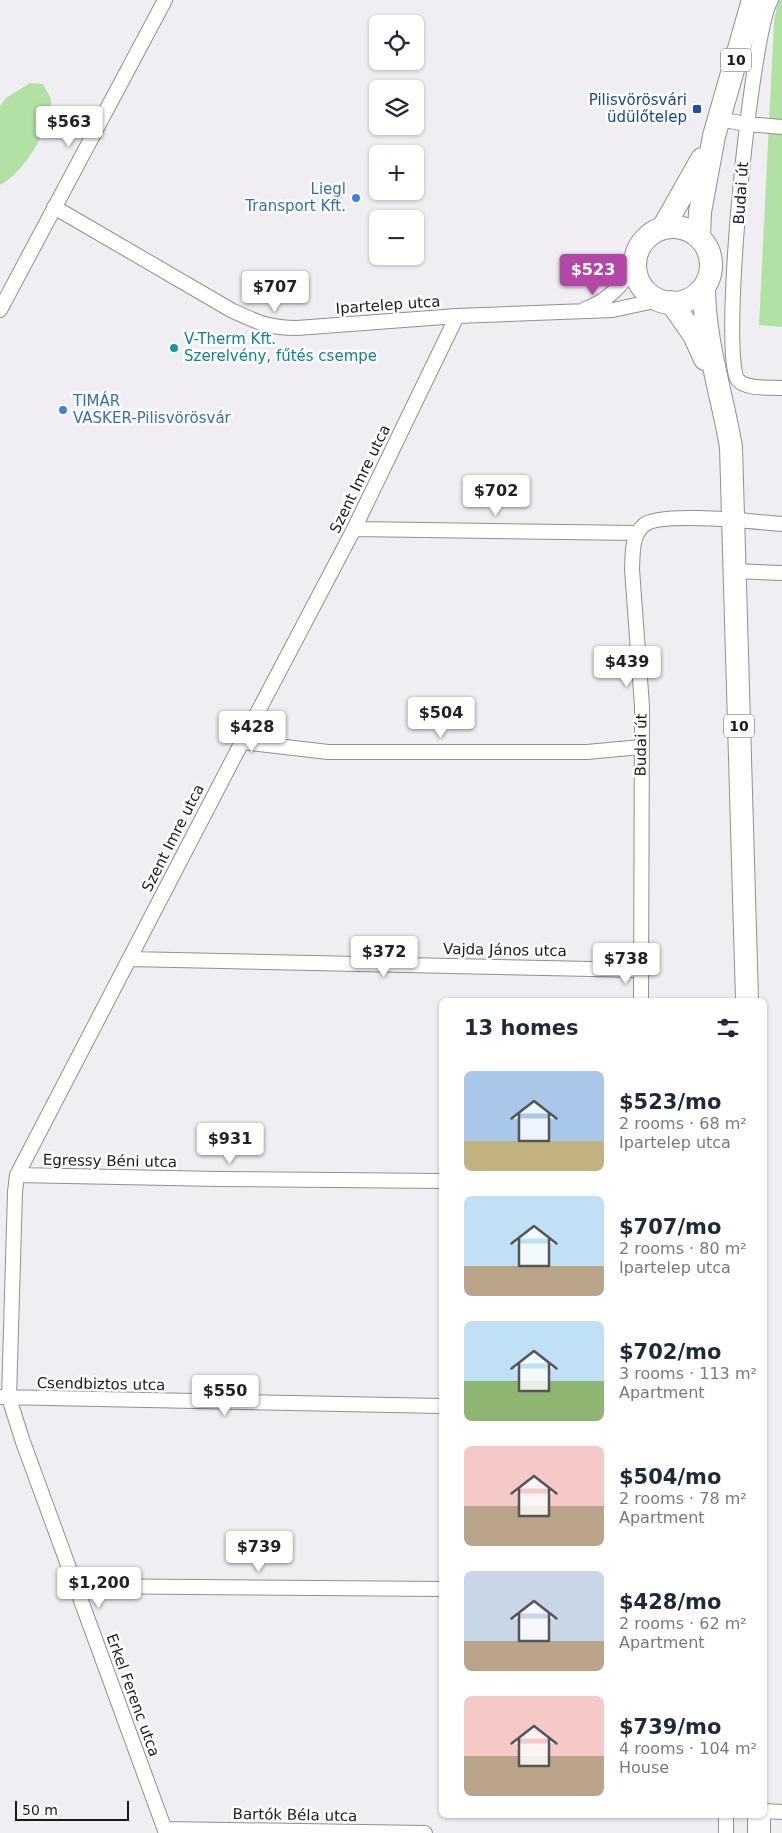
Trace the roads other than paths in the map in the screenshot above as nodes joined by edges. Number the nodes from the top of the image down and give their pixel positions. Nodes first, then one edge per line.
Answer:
1 (164, 0) edge
2 (753, 0) edge
3 (772, 0) edge
4 (746, 124) junction
5 (782, 127) edge
6 (717, 128) junction
7 (54, 207) junction
8 (663, 228) junction
9 (699, 236) junction
10 (635, 263) junction
11 (704, 287) junction
12 (665, 301) junction
13 (0, 310) edge
14 (575, 312) junction
15 (457, 316) junction
16 (716, 382) junction
17 (782, 388) edge
18 (734, 521) junction
19 (782, 524) edge
20 (354, 529) junction
21 (637, 533) junction
22 (735, 570) junction
23 (782, 573) edge
24 (242, 742) junction
25 (641, 747) junction
26 (129, 959) junction
27 (640, 970) junction
28 (641, 998) edge
29 (747, 998) edge
30 (17, 1175) junction
31 (439, 1181) edge
32 (5, 1398) edge
33 (439, 1406) edge
34 (76, 1586) junction
35 (439, 1590) edge
36 (767, 1811) edge
37 (782, 1812) edge
38 (726, 1818) edge
39 (759, 1818) edge
40 (166, 1831) edge
41 (425, 1833) edge
42 (726, 1833) edge
43 (759, 1833) edge

1 - 7 street
2 - 6 main road, 10
3 - 4 street, Budai út
4 - 5 street
4 - 6 street
4 - 17 street, Budai út
6 - 8 main road, 10
6 - 9 main road, 10
7 - 13 street
7 - 15 street, Ipartelep utca
8 - 9 main road
8 - 10 main road, 10
9 - 11 main road, 10
10 - 12 main road, 10
10 - 14 street
11 - 12 main road
11 - 16 main road, 10
12 - 14 street, Ipartelep utca
12 - 16 main road, 10
14 - 15 street, Ipartelep utca
15 - 20 street, Szent Imre utca
16 - 18 main road, 10
18 - 19 street
18 - 21 street
18 - 22 main road, 10
20 - 21 street
20 - 24 street, Szent Imre utca
21 - 25 street, Budai út
22 - 23 street
22 - 29 main road, 10
24 - 25 street
24 - 26 street, Szent Imre utca
25 - 27 street, Budai út
26 - 27 street, Vajda János utca
26 - 30 street, Szent Imre utca
27 - 28 street, Budai út
30 - 31 street, Egressy Béni utca
30 - 32 street, Szent Imre utca
32 - 33 street, Csendbiztos utca
32 - 34 street, Erkel Ferenc utca
34 - 35 street
34 - 40 street, Erkel Ferenc utca
36 - 37 street
38 - 42 street
39 - 43 main road
40 - 41 street, Bartók Béla utca

